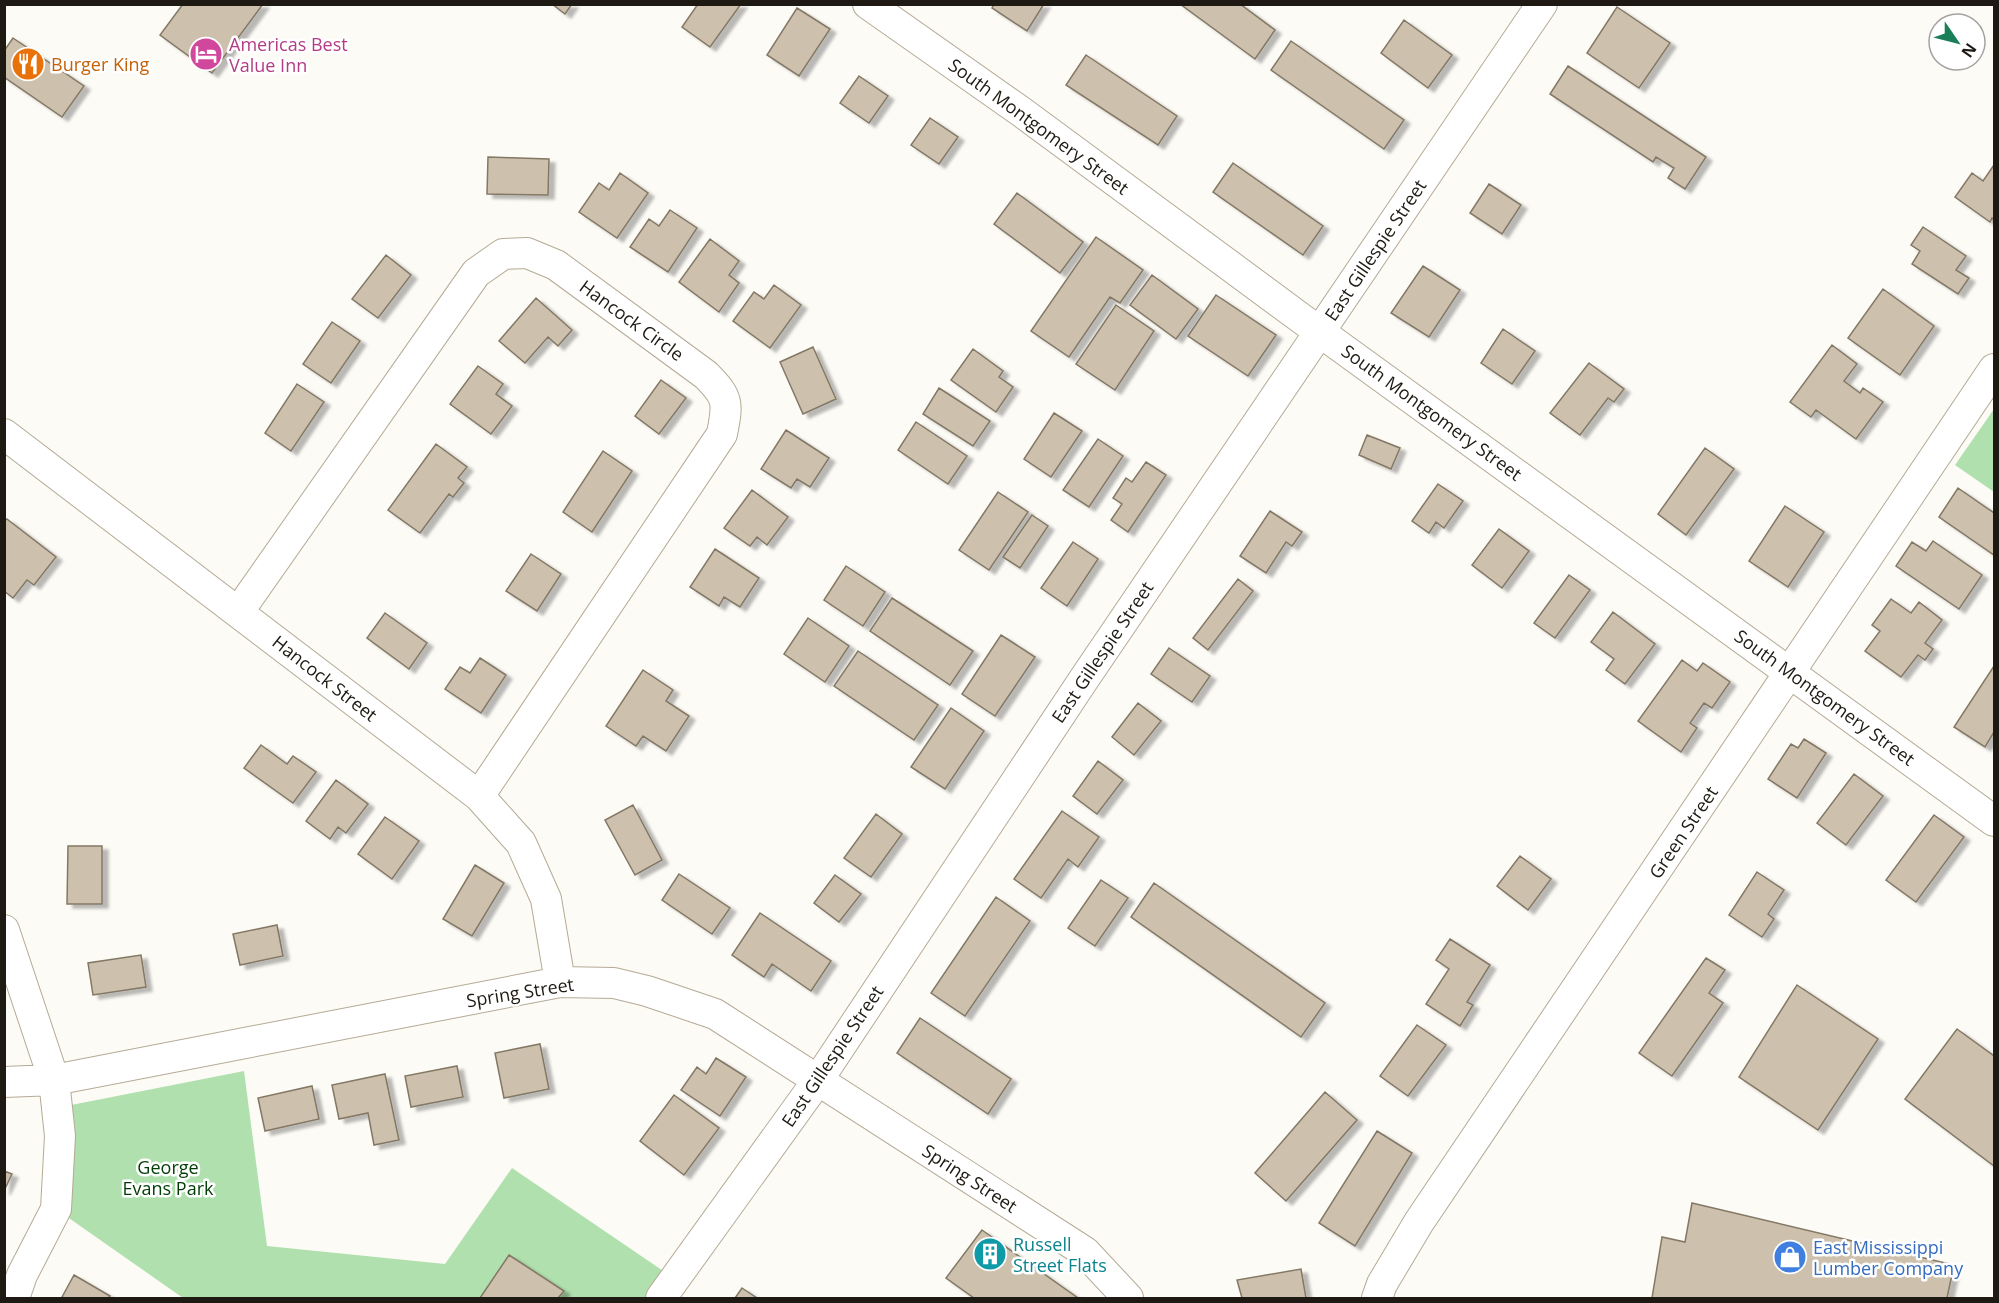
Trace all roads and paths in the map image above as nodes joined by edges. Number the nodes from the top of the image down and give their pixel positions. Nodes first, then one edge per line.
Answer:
1 (868, 4) edge
2 (1542, 4) edge
3 (1319, 331) junction
4 (1995, 369) edge
5 (4, 434) edge
6 (239, 611) junction
7 (1791, 672) junction
8 (479, 796) junction
9 (1995, 821) edge
10 (4, 930) edge
11 (560, 982) junction
12 (54, 1080) junction
13 (818, 1080) junction
14 (4, 1082) edge
15 (15, 1299) edge
16 (661, 1299) edge
17 (1128, 1299) edge
18 (1377, 1299) edge

1 - 3 street, South Montgomery Street
2 - 3 street, East Gillespie Street
3 - 7 street, South Montgomery Street
3 - 13 street, East Gillespie Street
4 - 7 street, Green Street
5 - 6 street, Hancock Street
6 - 8 street, Hancock Street
6 - 8 street, Hancock Circle
7 - 9 street, South Montgomery Street
7 - 18 street, Green Street
8 - 11 street, Hancock Street
10 - 12 street
11 - 12 street, Spring Street
11 - 13 street, Spring Street
12 - 14 street, Spring Street
12 - 15 street
13 - 16 street, East Gillespie Street
13 - 17 street, Spring Street

